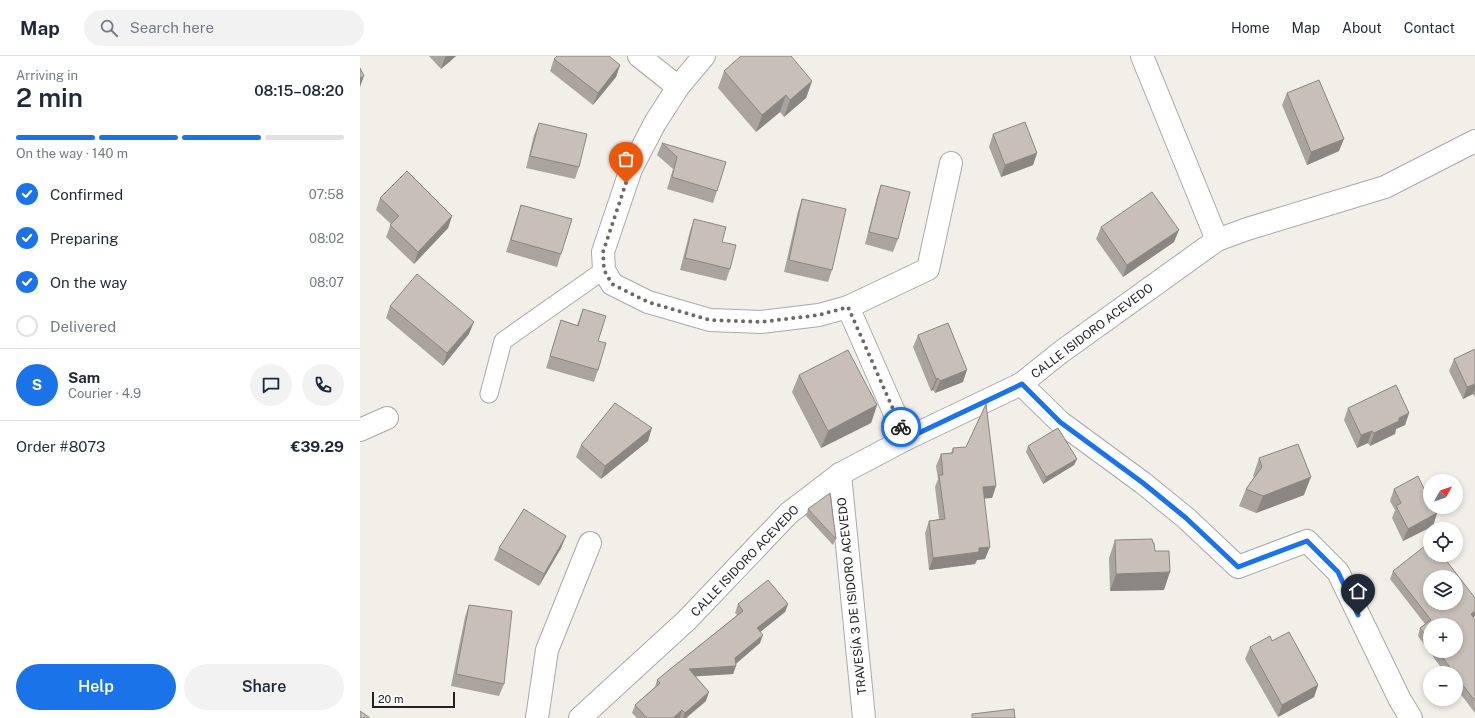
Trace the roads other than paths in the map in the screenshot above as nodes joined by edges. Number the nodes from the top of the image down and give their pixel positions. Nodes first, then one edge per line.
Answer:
1 (639, 56) edge
2 (704, 56) edge
3 (1142, 56) edge
4 (678, 87) junction
5 (1475, 141) edge
6 (951, 163) dead end
7 (1217, 240) junction
8 (604, 270) junction
9 (848, 307) junction
10 (1022, 384) junction
11 (489, 394) dead end
12 (387, 418) dead end
13 (360, 430) edge
14 (906, 439) junction
15 (840, 474) junction
16 (590, 543) dead end
17 (537, 718) edge
18 (580, 718) edge
19 (864, 718) edge
20 (1411, 718) edge

1 - 4 street
2 - 4 street
3 - 7 street
4 - 8 street
5 - 7 street, CALLE ISIDORO ACEVEDO
6 - 9 street
7 - 10 street, CALLE ISIDORO ACEVEDO
8 - 9 street
8 - 11 lane
9 - 14 street
10 - 14 street, CALLE ISIDORO ACEVEDO
10 - 20 street
12 - 13 street
14 - 15 street, CALLE ISIDORO ACEVEDO
15 - 18 street, CALLE ISIDORO ACEVEDO
15 - 19 street, TRAVESÍA 3 DE ISIDORO ACEVEDO
16 - 17 street

